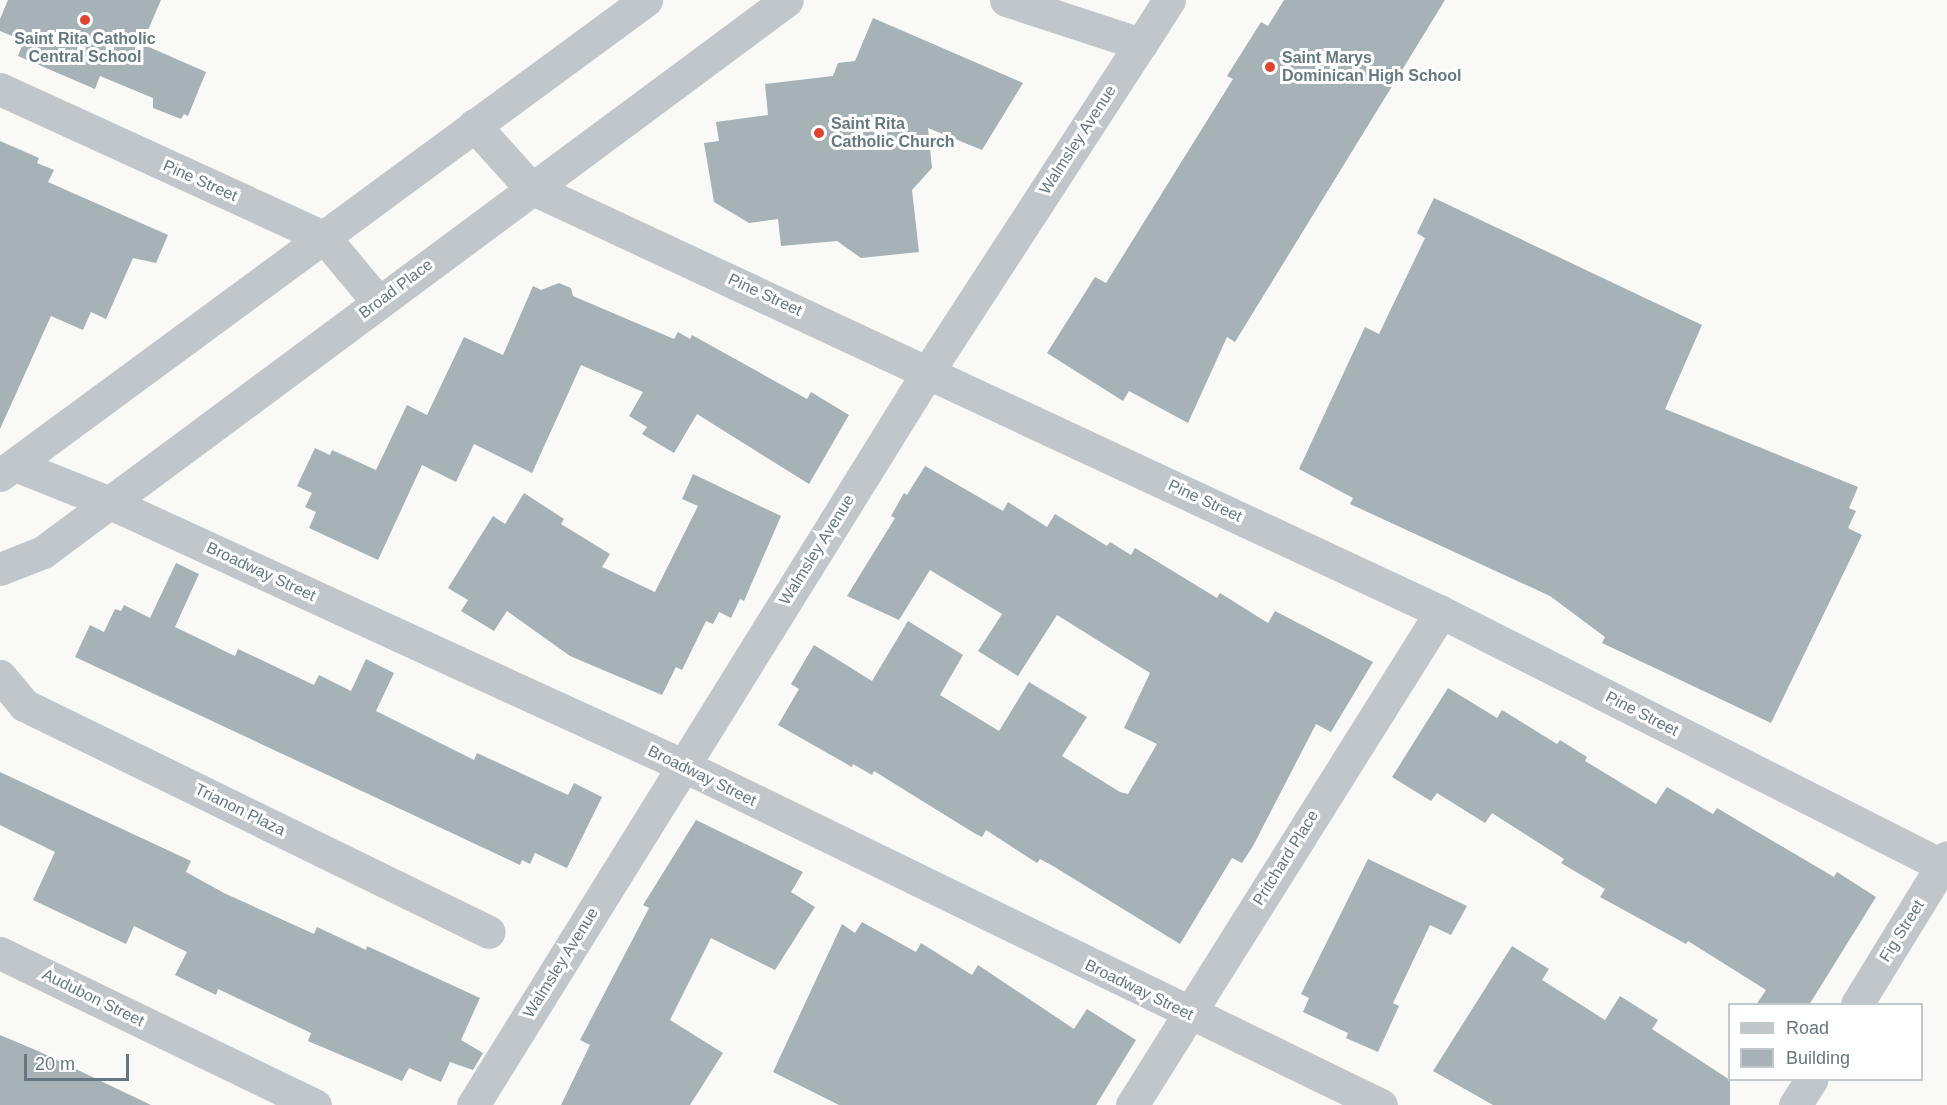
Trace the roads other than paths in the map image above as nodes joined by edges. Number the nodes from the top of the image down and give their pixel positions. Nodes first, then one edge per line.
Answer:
1 (646, 0) edge
2 (787, 0) edge
3 (1006, 0) edge
4 (1169, 0) edge
5 (1141, 44) junction
6 (0, 89) edge
7 (474, 125) junction
8 (531, 188) junction
9 (324, 237) junction
10 (378, 302) junction
11 (929, 370) junction
12 (8, 470) edge
13 (108, 502) junction
14 (0, 569) edge
15 (1441, 612) junction
16 (0, 676) edge
17 (684, 766) junction
18 (1945, 864) edge
19 (489, 932) dead end
20 (0, 953) edge
21 (1858, 1003) edge
22 (1188, 1014) junction
23 (1810, 1081) edge
24 (315, 1105) edge
25 (473, 1105) edge
26 (1132, 1105) edge
27 (1381, 1105) edge
28 (1795, 1105) edge

1 - 7 street
2 - 8 street, Broad Place
3 - 5 street
4 - 5 street, Walmsley Avenue
5 - 11 street, Walmsley Avenue
6 - 9 street, Pine Street
7 - 8 street, Pine Street
7 - 9 street
8 - 10 street, Broad Place
8 - 11 street, Pine Street
9 - 10 street, Pine Street
9 - 12 street
10 - 13 street, Broad Place
11 - 15 street, Pine Street
11 - 17 street, Walmsley Avenue
12 - 13 street, Broadway Street
13 - 14 street, Broad Place
13 - 17 street, Broadway Street
15 - 18 street, Pine Street
15 - 22 street, Pritchard Place
16 - 19 street, Trianon Plaza
17 - 22 street, Broadway Street
17 - 25 street, Walmsley Avenue
18 - 21 street, Fig Street
20 - 24 street, Audubon Street
22 - 26 street, Pritchard Place
22 - 27 street, Broadway Street
23 - 28 street

